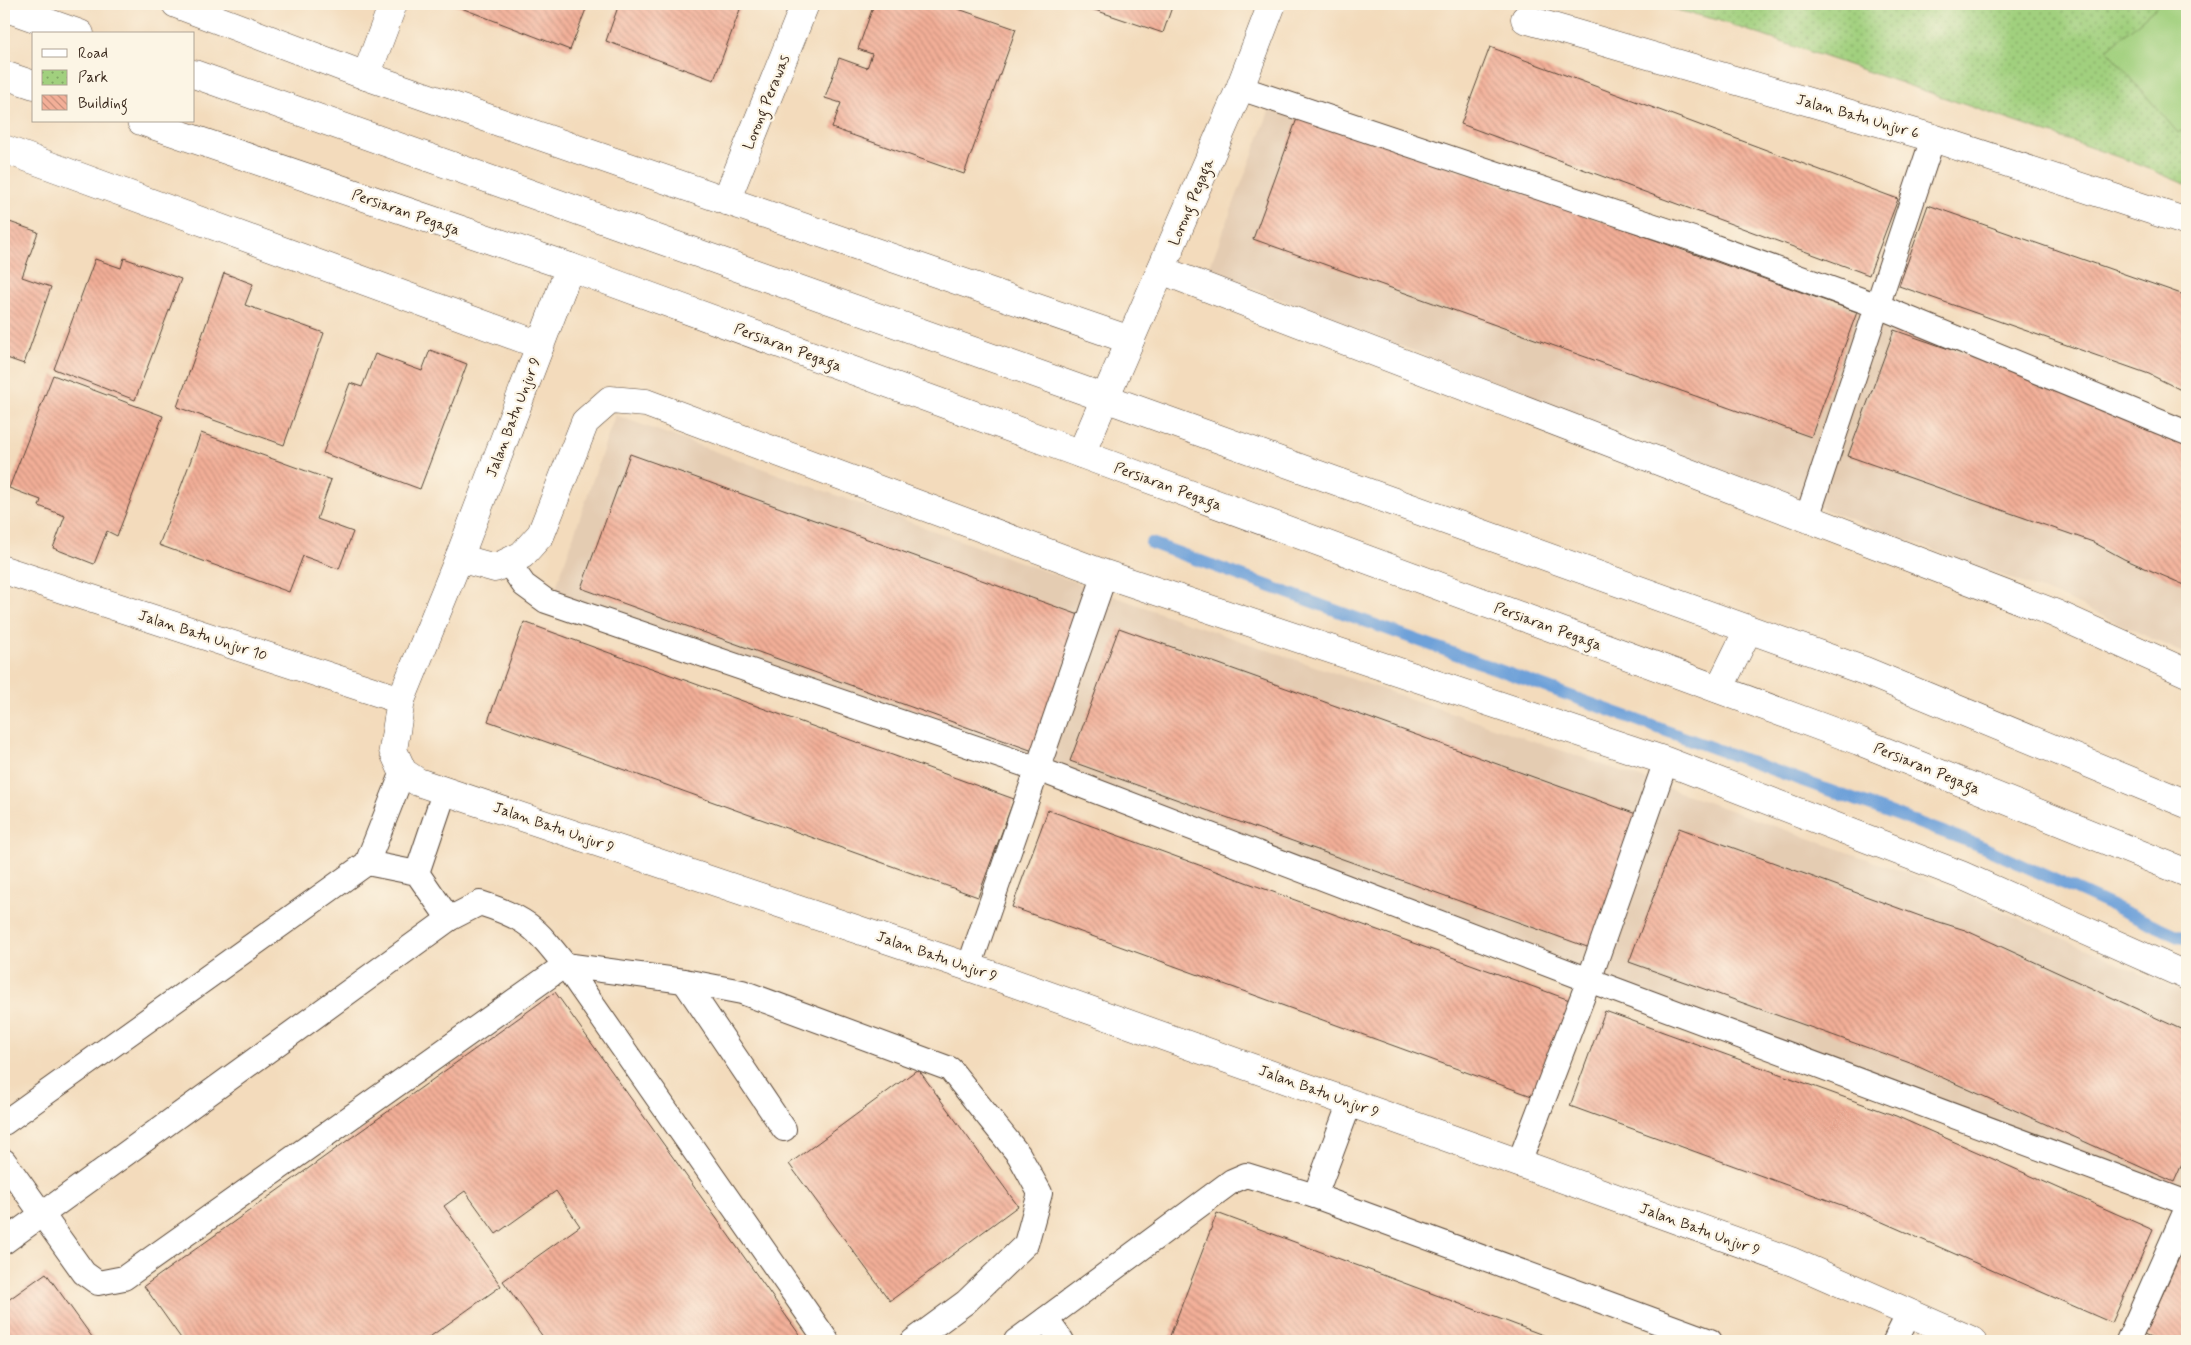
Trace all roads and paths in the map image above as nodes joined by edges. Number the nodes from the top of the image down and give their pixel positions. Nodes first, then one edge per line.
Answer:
1 (176, 4) edge
2 (393, 4) edge
3 (805, 4) edge
4 (1272, 4) edge
5 (4, 7) edge
6 (1525, 18) dead end
7 (74, 32) edge
8 (195, 74) edge
9 (4, 75) edge
10 (366, 76) junction
11 (32, 84) edge
12 (1240, 88) junction
13 (144, 122) edge
14 (1933, 138) junction
15 (4, 149) edge
16 (726, 201) junction
17 (2187, 222) edge
18 (570, 267) junction
19 (1161, 270) junction
20 (1878, 306) junction
21 (1130, 340) junction
22 (540, 345) junction
23 (1105, 398) junction
24 (2187, 433) edge
25 (1081, 454) junction
26 (1807, 518) junction
27 (459, 558) junction
28 (508, 561) junction
29 (4, 570) edge
30 (1105, 574) junction
31 (1748, 630) junction
32 (2187, 672) edge
33 (1719, 689) junction
34 (401, 700) junction
35 (1666, 761) junction
36 (1038, 769) junction
37 (403, 772) junction
38 (445, 790) junction
39 (2187, 804) edge
40 (367, 863) junction
41 (417, 873) junction
42 (2187, 873) edge
43 (449, 919) junction
44 (565, 965) junction
45 (969, 967) junction
46 (2187, 976) edge
47 (1588, 980) junction
48 (684, 981) junction
49 (1350, 1102) junction
50 (4, 1123) edge
51 (784, 1129) dead end
52 (4, 1161) edge
53 (1520, 1163) junction
54 (1315, 1196) junction
55 (2187, 1203) edge
56 (2187, 1208) edge
57 (42, 1214) junction
58 (4, 1242) edge
59 (1909, 1313) junction
60 (1046, 1319) junction
61 (827, 1341) edge
62 (913, 1341) edge
63 (1016, 1341) edge
64 (1062, 1341) edge
65 (1710, 1341) edge
66 (1896, 1341) edge
67 (1973, 1341) edge
68 (2128, 1341) edge

1 - 10 street
2 - 10 street
3 - 16 street, Lorong Perawas
4 - 12 street, Lorong Pegaga
5 - 7 street
6 - 14 street, Jalan Batu Unjur 6
8 - 23 street
9 - 11 street
10 - 16 street
12 - 19 street, Lorong Pegaga
12 - 20 lane
13 - 18 street, Persiaran Pegaga
14 - 17 street, Jalan Batu Unjur 6
14 - 20 lane
15 - 22 street
16 - 21 street
18 - 22 street, Jalan Batu Unjur 9
18 - 25 street, Persiaran Pegaga
19 - 21 street, Lorong Pegaga
19 - 26 street
20 - 24 lane
20 - 26 lane
21 - 23 street, Lorong Pegaga
22 - 27 street, Jalan Batu Unjur 9
23 - 25 street, Lorong Pegaga
23 - 31 street
25 - 33 street, Persiaran Pegaga
26 - 32 street
27 - 28 street
27 - 34 street, Jalan Batu Unjur 9
28 - 30 street
28 - 36 lane
29 - 34 street, Jalan Batu Unjur 10
30 - 35 street
30 - 36 lane
31 - 33 street
31 - 39 street
33 - 42 street, Persiaran Pegaga
34 - 37 street, Jalan Batu Unjur 9
35 - 46 street
35 - 47 lane
36 - 45 lane
36 - 47 lane
37 - 38 street, Jalan Batu Unjur 9
37 - 40 lane
38 - 41 lane
38 - 45 street, Jalan Batu Unjur 9
40 - 41 lane
40 - 50 lane
41 - 43 lane
43 - 44 lane
43 - 57 lane
44 - 48 lane
44 - 57 lane
44 - 61 lane
45 - 49 street, Jalan Batu Unjur 9
47 - 53 lane
47 - 55 lane
48 - 51 lane
48 - 62 lane
49 - 53 street, Jalan Batu Unjur 9
49 - 54 lane
52 - 57 lane
53 - 59 street, Jalan Batu Unjur 9
54 - 60 lane
54 - 65 lane
56 - 68 lane
57 - 58 lane
59 - 66 lane
59 - 67 street, Jalan Batu Unjur 9
60 - 63 lane
60 - 64 lane

